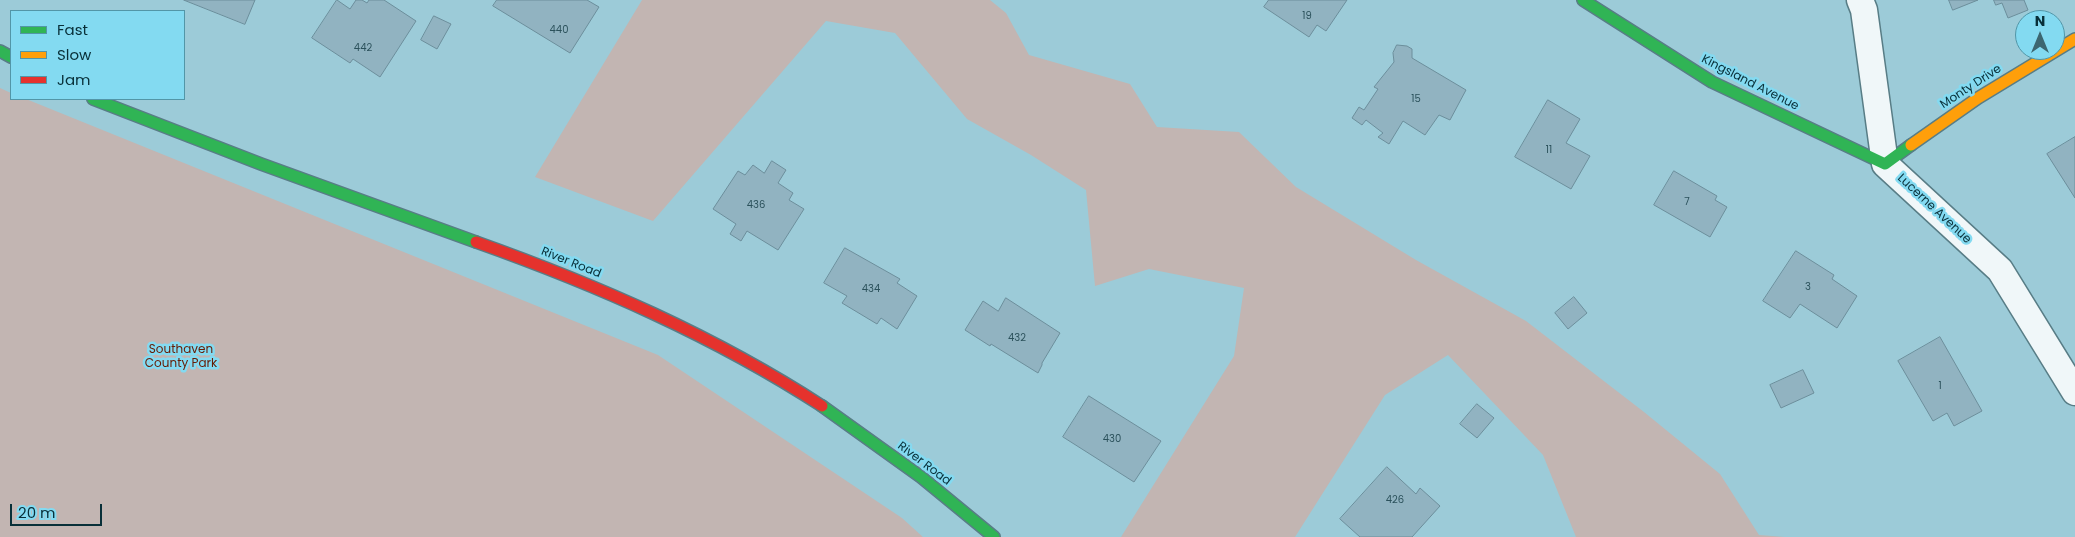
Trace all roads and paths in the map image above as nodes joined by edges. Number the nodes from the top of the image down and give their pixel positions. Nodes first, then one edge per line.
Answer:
1 (1583, 0) edge
2 (1860, 0) edge
3 (2075, 39) edge
4 (95, 100) edge
5 (1885, 164) junction
6 (2075, 392) edge
7 (994, 537) edge

1 - 5 street, Kingsland Avenue
2 - 5 street
3 - 5 street, Monty Drive
4 - 7 street, River Road
5 - 6 street, Lucerne Avenue

